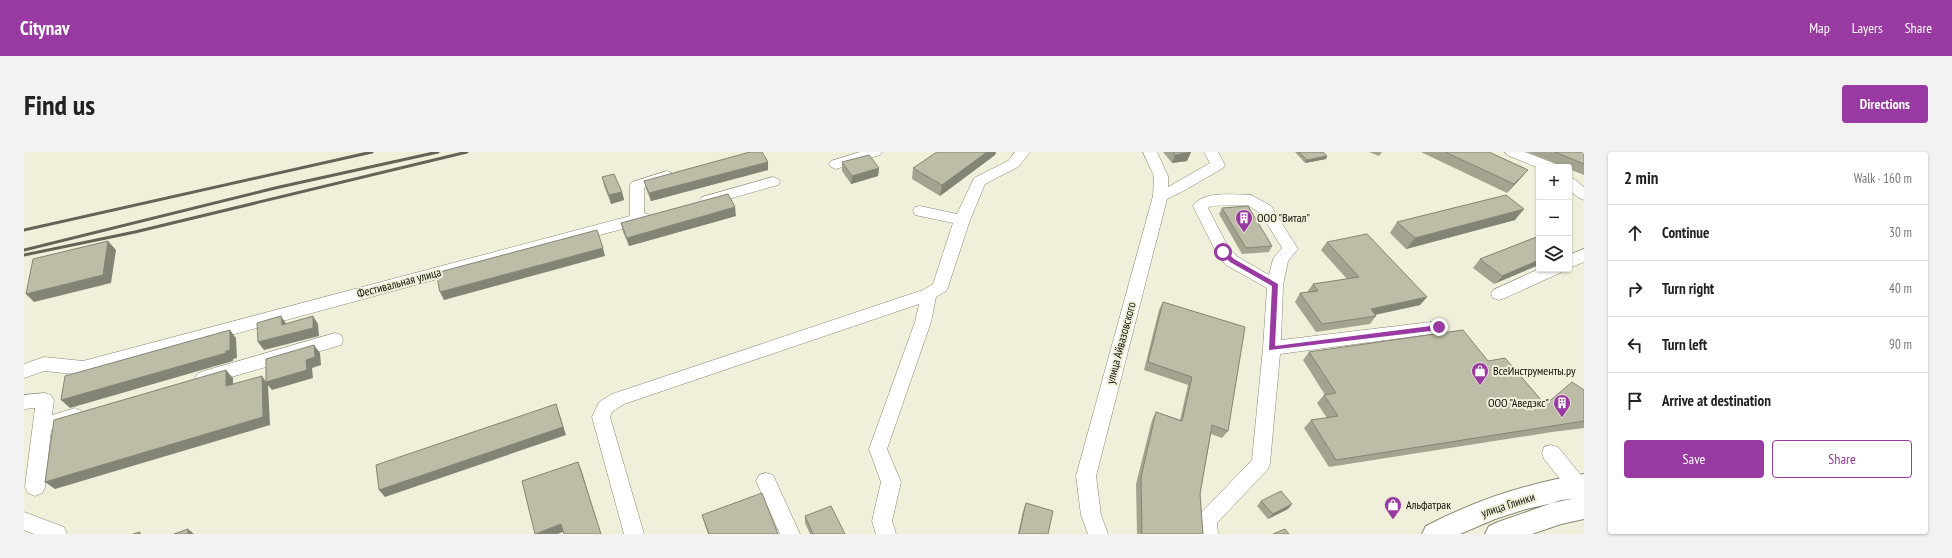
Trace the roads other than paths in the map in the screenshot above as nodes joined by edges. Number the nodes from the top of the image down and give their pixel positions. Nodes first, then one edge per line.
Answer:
1 (875, 152) edge
2 (1023, 152) edge
3 (1150, 152) edge
4 (1211, 152) edge
5 (1512, 152) edge
6 (836, 164) dead end
7 (1543, 164) edge
8 (681, 172) edge
9 (772, 182) dead end
10 (1572, 185) edge
11 (1584, 195) edge
12 (1160, 196) junction
13 (690, 205) edge
14 (920, 211) dead end
15 (659, 213) edge
16 (637, 219) junction
17 (962, 220) junction
18 (1584, 255) edge
19 (1572, 261) edge
20 (1547, 272) edge
21 (1275, 285) junction
22 (929, 294) junction
23 (1499, 294) dead end
24 (1439, 327) dead end
25 (335, 340) dead end
26 (1272, 348) junction
27 (24, 370) edge
28 (185, 383) edge
29 (24, 402) edge
30 (88, 412) edge
31 (43, 425) junction
32 (1551, 453) dead end
33 (766, 482) dead end
34 (35, 487) dead end
35 (1582, 493) edge
36 (24, 521) edge
37 (56, 534) edge
38 (634, 534) edge
39 (790, 534) edge
40 (886, 534) edge
41 (1098, 534) edge
42 (1208, 534) edge
43 (1435, 534) edge
44 (1498, 534) edge

1 - 6 lane
2 - 17 lane
3 - 12 lane, улица Айвазовского
4 - 12 lane
5 - 7 lane
8 - 16 lane
9 - 13 lane
10 - 11 lane
12 - 41 lane, улица Айвазовского
14 - 17 lane
15 - 16 lane, Фестивальная улица
16 - 27 lane, Фестивальная улица
17 - 22 lane
18 - 19 lane
20 - 23 lane
21 - 21 lane
21 - 26 lane
22 - 38 lane
22 - 40 lane
24 - 26 lane
25 - 28 lane
26 - 42 lane
29 - 31 lane
30 - 31 lane
31 - 34 lane
32 - 35 lane
33 - 39 lane
35 - 43 highway, улица Глинки
35 - 44 highway, улица Глинки
36 - 37 lane

